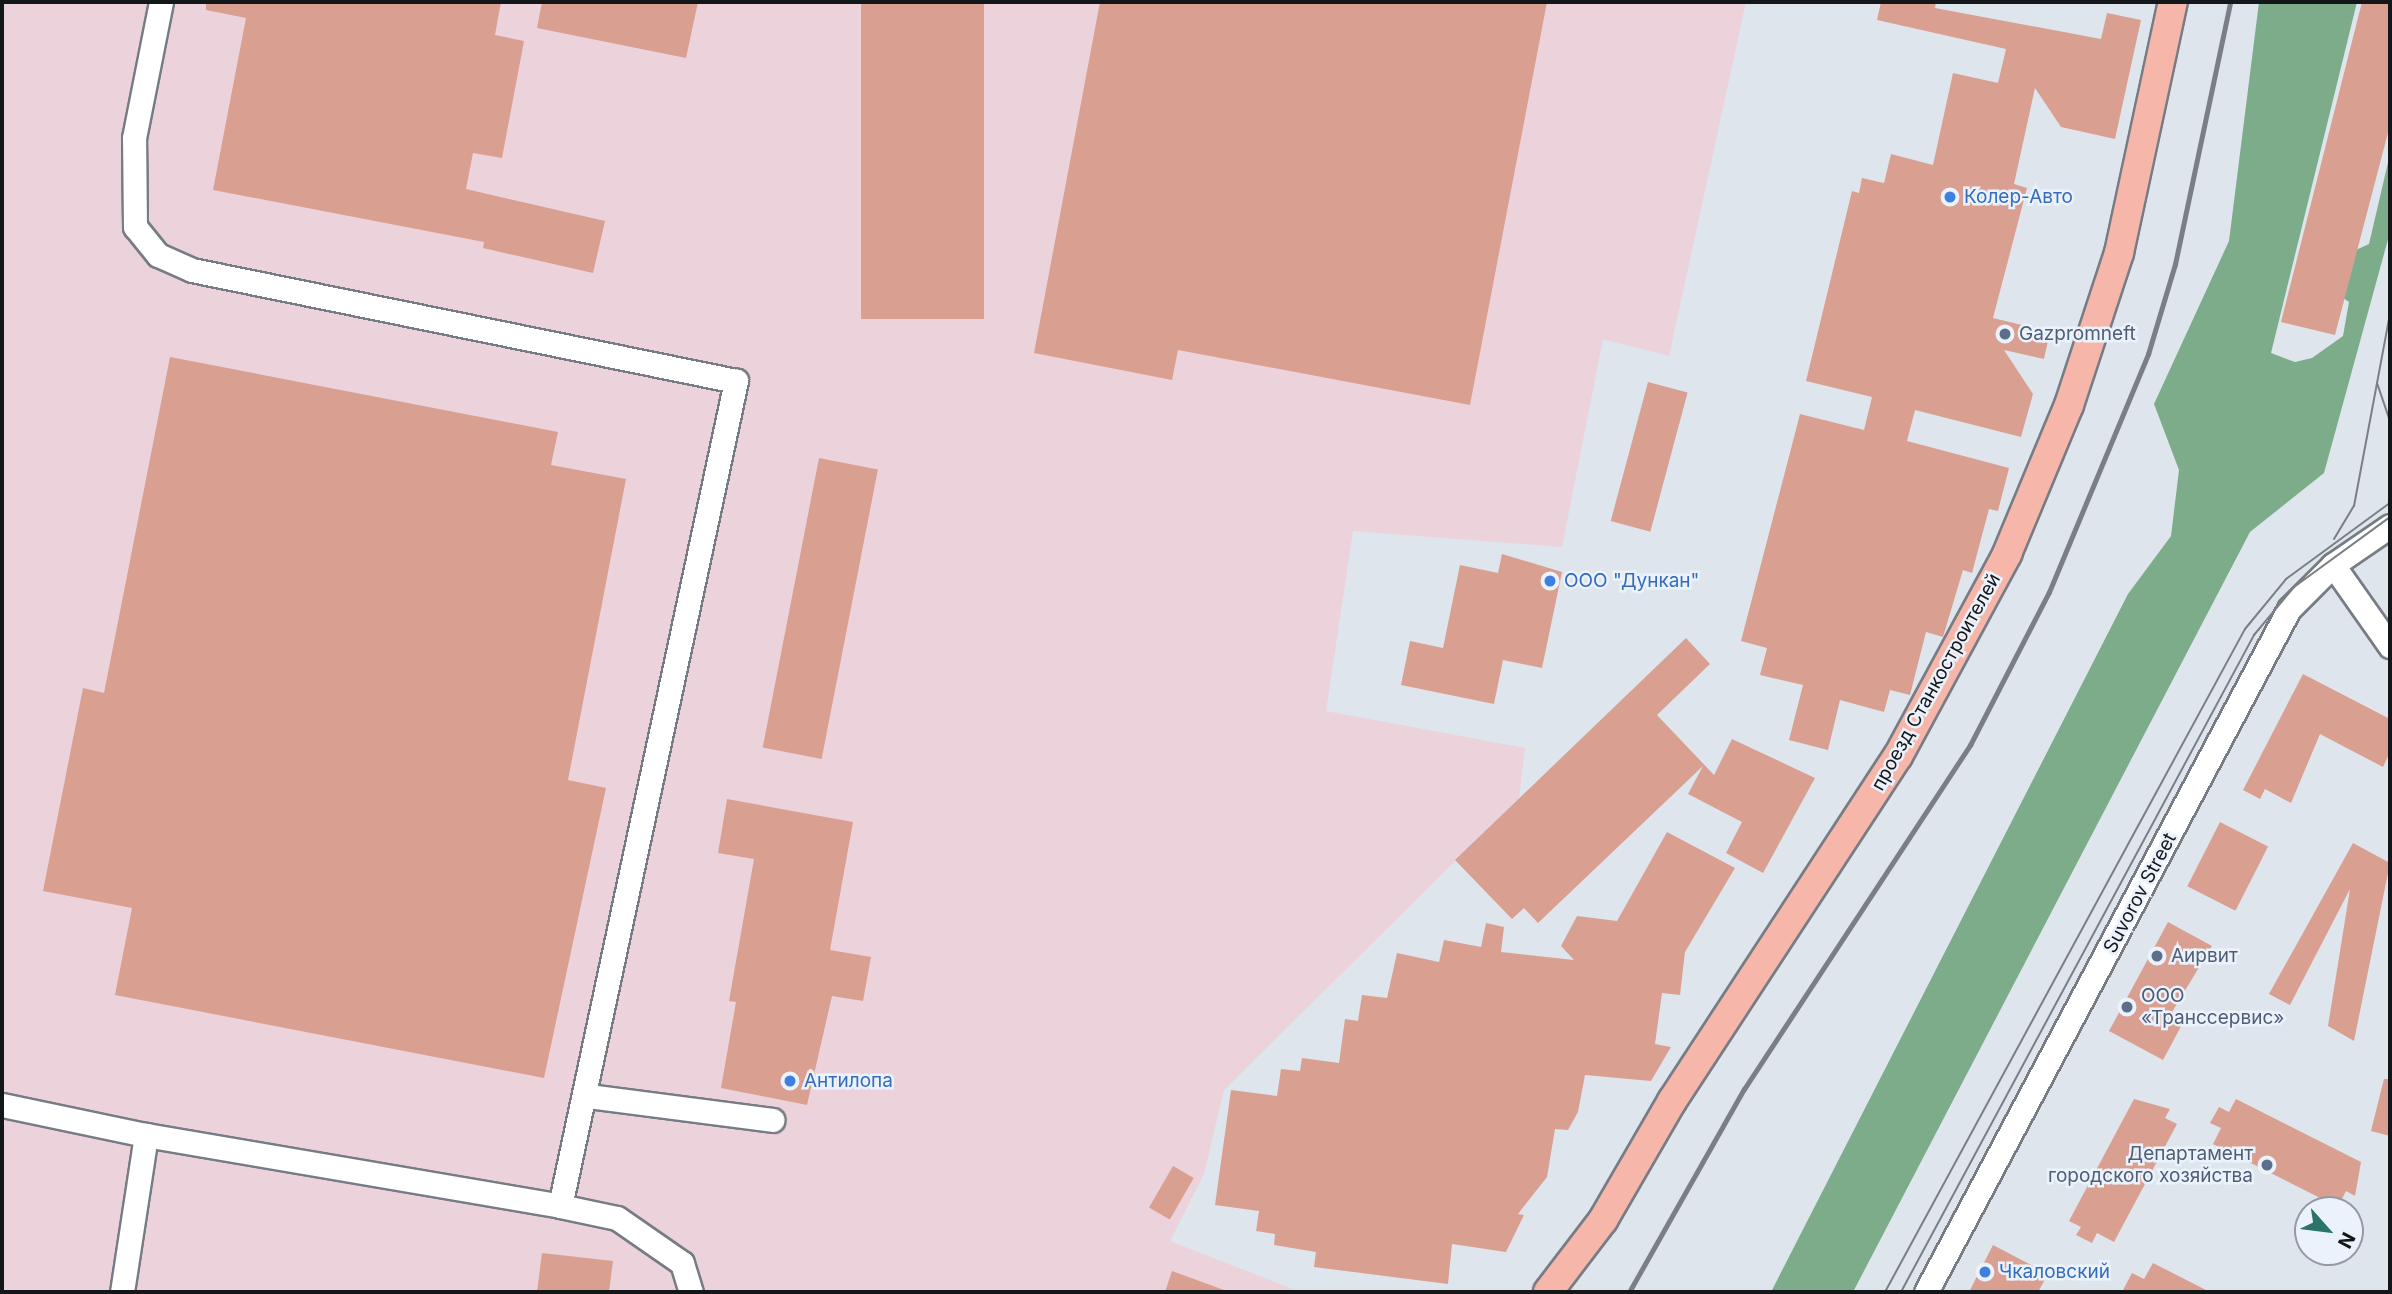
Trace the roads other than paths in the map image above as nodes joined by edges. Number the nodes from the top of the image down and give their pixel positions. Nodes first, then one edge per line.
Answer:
1 (161, 2) edge
2 (2173, 2) edge
3 (2390, 526) edge
4 (2333, 565) junction
5 (2390, 646) edge
6 (588, 1096) junction
7 (2, 1105) edge
8 (772, 1120) dead end
9 (146, 1135) junction
10 (560, 1206) junction
11 (122, 1292) edge
12 (691, 1292) edge
13 (1548, 1292) edge
14 (1926, 1292) edge

1 - 6 street
2 - 13 main road, проезд Станкостроителей
3 - 4 street, Suvorov Street
4 - 5 street
4 - 14 street, Suvorov Street
6 - 8 street
6 - 10 street
7 - 9 street
9 - 10 street
9 - 11 street
10 - 12 street

